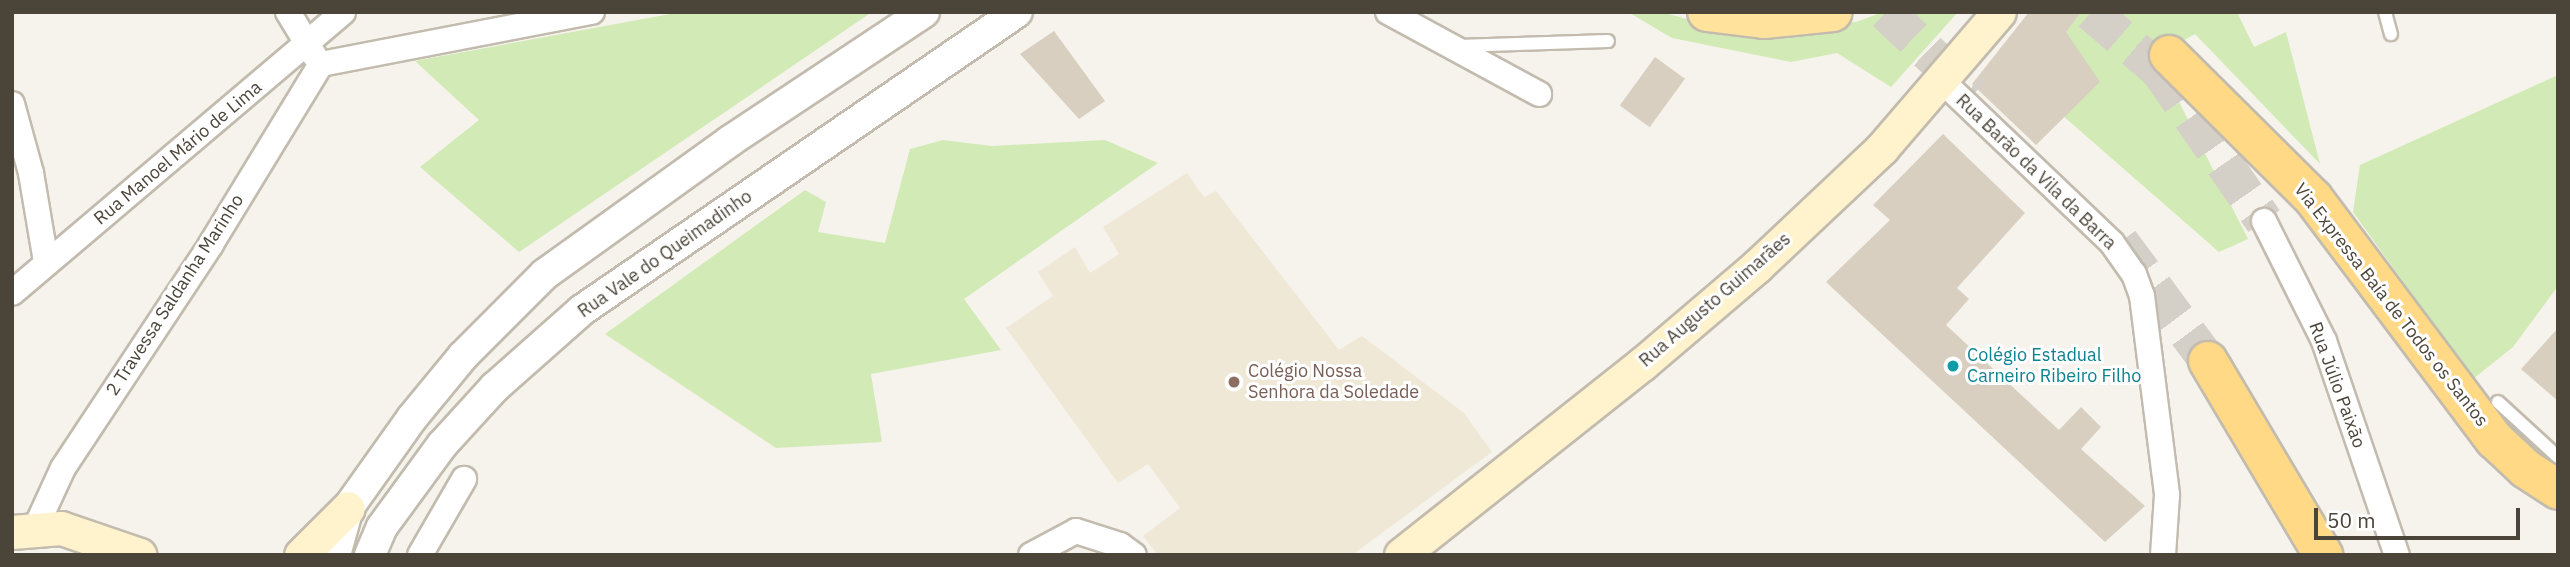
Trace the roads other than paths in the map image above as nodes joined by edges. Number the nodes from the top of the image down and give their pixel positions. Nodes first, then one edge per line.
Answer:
1 (288, 12) edge
2 (343, 12) edge
3 (592, 12) edge
4 (924, 12) edge
5 (1017, 12) edge
6 (1388, 12) edge
7 (1707, 12) edge
8 (1833, 12) edge
9 (1999, 12) edge
10 (2385, 12) edge
11 (2391, 34) dead end
12 (1608, 41) dead end
13 (306, 43) junction
14 (1447, 46) junction
15 (2169, 55) dead end
16 (321, 64) junction
17 (1941, 80) junction
18 (1539, 94) dead end
19 (12, 104) edge
20 (2264, 221) tunnel mouth
21 (46, 262) junction
22 (12, 293) edge
23 (2208, 361) tunnel mouth
24 (2498, 402) dead end
25 (2558, 457) edge
26 (464, 479) dead end
27 (2558, 489) edge
28 (348, 508) junction
29 (24, 530) edge
30 (1041, 549) edge
31 (140, 555) edge
32 (301, 555) edge
33 (335, 555) edge
34 (370, 555) edge
35 (420, 555) edge
36 (1135, 555) edge
37 (1401, 555) edge
38 (2163, 555) edge
39 (2323, 555) edge
40 (2397, 555) edge

1 - 13 street
2 - 13 street, Rua Manoel Mário de Lima
3 - 16 street
4 - 28 street
5 - 34 street, Rua Vale do Queimadinho
6 - 14 street
7 - 8 main road
9 - 17 main road, Rua Augusto Guimarães
10 - 11 lane
12 - 14 lane
13 - 16 street
13 - 21 street, Rua Manoel Mário de Lima
14 - 18 street
15 - 27 highway, Via Expressa Baía de Todos os Santos
16 - 29 street, 2 Travessa Saldanha Marinho
17 - 37 main road, Rua Augusto Guimarães
17 - 38 street, Rua Barão da Vila da Barra
19 - 21 street
20 - 40 street, Rua Júlio Paixão
21 - 22 street, Rua Manoel Mário de Lima
23 - 39 highway
24 - 25 lane
26 - 35 street
28 - 32 main road
28 - 33 street
29 - 31 main road
30 - 36 street

